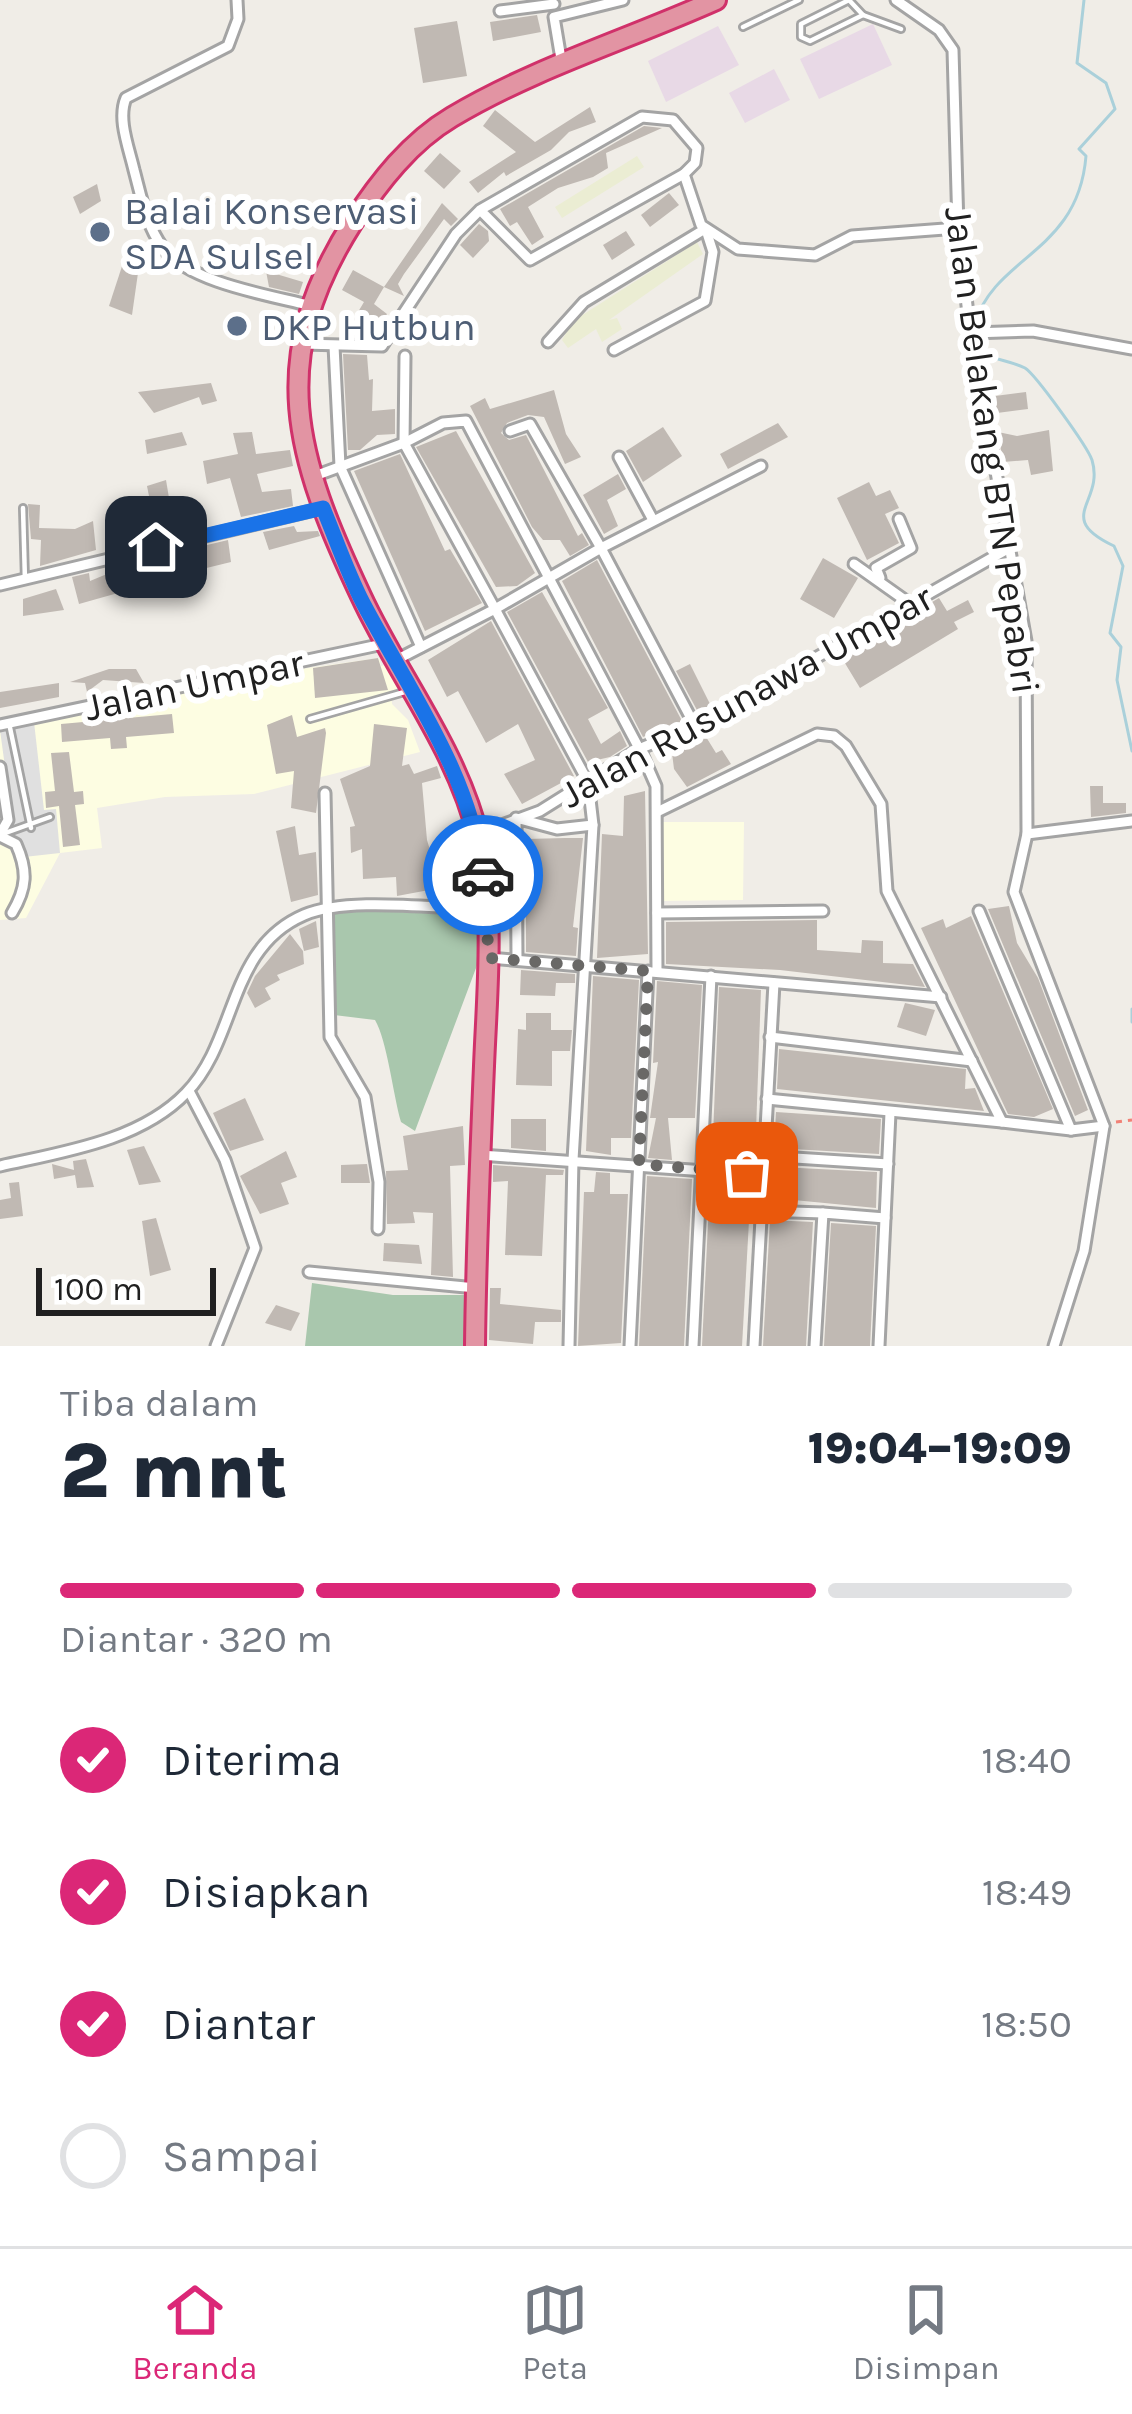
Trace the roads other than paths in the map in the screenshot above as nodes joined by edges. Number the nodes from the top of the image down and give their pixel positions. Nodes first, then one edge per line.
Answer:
1 (238, 0) edge
2 (623, 0) edge
3 (716, 0) edge
4 (799, 0) edge
5 (849, 0) edge
6 (896, 0) edge
7 (554, 2) edge
8 (500, 11) dead end
9 (863, 15) junction
10 (554, 17) junction
11 (743, 27) dead end
12 (902, 29) dead end
13 (562, 65) junction
14 (684, 174) junction
15 (480, 210) junction
16 (958, 228) junction
17 (705, 230) junction
18 (308, 304) junction
19 (972, 333) junction
20 (548, 342) dead end
21 (302, 344) junction
22 (334, 346) junction
23 (614, 350) dead end
24 (1132, 350) edge
25 (405, 356) dead end
26 (510, 431) dead end
27 (404, 443) junction
28 (619, 457) dead end
29 (340, 466) junction
30 (761, 466) dead end
31 (312, 477) junction
32 (23, 508) dead end
33 (323, 508) junction
34 (899, 518) dead end
35 (653, 520) junction
36 (1011, 547) junction
37 (601, 548) junction
38 (854, 564) dead end
39 (550, 577) junction
40 (880, 578) junction
41 (25, 581) junction
42 (0, 585) edge
43 (909, 603) junction
44 (495, 609) junction
45 (422, 647) junction
46 (393, 651) junction
47 (414, 689) junction
48 (310, 718) dead end
49 (5, 724) edge
50 (695, 726) junction
51 (639, 749) junction
52 (0, 766) edge
53 (588, 782) junction
54 (325, 793) dead end
55 (657, 812) junction
56 (50, 818) dead end
57 (516, 818) junction
58 (1132, 821) edge
59 (593, 825) junction
60 (31, 827) junction
61 (477, 833) junction
62 (1027, 833) junction
63 (0, 835) edge
64 (324, 909) junction
65 (488, 909) junction
66 (823, 911) dead end
67 (979, 911) dead end
68 (657, 913) junction
69 (12, 914) dead end
70 (489, 958) junction
71 (517, 959) junction
72 (588, 964) junction
73 (652, 972) junction
74 (711, 976) junction
75 (774, 983) junction
76 (941, 997) junction
77 (770, 1037) junction
78 (972, 1060) junction
79 (188, 1091) junction
80 (767, 1099) junction
81 (890, 1113) junction
82 (1002, 1122) junction
83 (1104, 1126) junction
84 (1071, 1130) junction
85 (480, 1155) junction
86 (764, 1156) junction
87 (573, 1160) junction
88 (639, 1164) junction
89 (888, 1164) junction
90 (0, 1166) edge
91 (700, 1171) junction
92 (763, 1175) junction
93 (760, 1211) junction
94 (823, 1214) junction
95 (885, 1218) junction
96 (378, 1229) dead end
97 (309, 1272) dead end
98 (476, 1288) junction
99 (475, 1345) edge
100 (216, 1346) edge
101 (485, 1346) edge
102 (569, 1346) edge
103 (630, 1346) edge
104 (693, 1346) edge
105 (754, 1346) edge
106 (815, 1346) edge
107 (879, 1346) edge
108 (1054, 1346) edge

1 - 18 street
2 - 10 street
3 - 13 highway
4 - 11 lane
5 - 9 lane
5 - 9 lane
6 - 16 street, Jalan Belakang BTN Pepabri
7 - 8 street
7 - 10 street
9 - 12 lane
10 - 13 street
13 - 18 highway
14 - 15 street
14 - 15 street
14 - 17 street
15 - 22 street
16 - 17 street
16 - 19 street, Jalan Belakang BTN Pepabri
17 - 20 street
17 - 23 street
18 - 21 highway
19 - 24 street
19 - 36 street, Jalan Belakang BTN Pepabri
21 - 22 street
21 - 31 highway
22 - 29 street
25 - 27 street
26 - 37 street
27 - 29 street
27 - 39 street
27 - 44 street
28 - 35 street
29 - 31 street
29 - 45 street
30 - 35 street, Jalan Umpar
31 - 33 highway
32 - 41 lane
33 - 41 street
33 - 46 highway
34 - 40 street
35 - 37 street, Jalan Umpar
36 - 43 street, Jalan Rusunawa Umpar
36 - 62 street, Jalan Belakang BTN Pepabri
37 - 39 street, Jalan Umpar
37 - 50 street
38 - 40 street
39 - 44 street, Jalan Umpar
39 - 51 street
40 - 43 street
41 - 42 street
43 - 50 street, Jalan Rusunawa Umpar
44 - 45 street, Jalan Umpar
44 - 53 street
45 - 46 street, Jalan Umpar
46 - 47 highway
46 - 49 street, Jalan Umpar
47 - 48 lane
47 - 61 highway
49 - 60 lane
50 - 51 street, Jalan Rusunawa Umpar
51 - 53 street, Jalan Rusunawa Umpar
51 - 55 street
52 - 63 street
53 - 57 street, Jalan Rusunawa Umpar
53 - 59 street
54 - 64 street
55 - 68 street
55 - 76 street
56 - 60 lane
57 - 59 street
57 - 61 street, Jalan Rusunawa Umpar
57 - 71 street
58 - 62 street
59 - 72 street
60 - 63 lane
61 - 65 highway
62 - 83 street, Jalan Belakang BTN Pepabri
63 - 69 street
64 - 65 street
64 - 79 street
64 - 96 street
65 - 70 highway
66 - 68 street
67 - 84 street
68 - 73 street
70 - 71 street
70 - 85 highway
71 - 72 street
72 - 73 street
72 - 87 street
73 - 74 street
73 - 88 street
74 - 75 street
74 - 91 street
75 - 76 street
75 - 77 street
76 - 78 street
77 - 78 street
77 - 80 street
78 - 82 street
79 - 90 street
79 - 100 street
80 - 81 street
80 - 86 street
81 - 82 street
81 - 89 street
82 - 84 street
83 - 84 street
83 - 108 street
85 - 87 street
85 - 98 highway
86 - 89 street
86 - 92 street
87 - 88 street
87 - 102 street
88 - 91 street
88 - 103 street
89 - 95 street
91 - 92 street
91 - 104 street
92 - 93 street
93 - 94 street
93 - 105 street
94 - 95 street
94 - 106 street
95 - 107 street
97 - 98 street
98 - 99 highway
99 - 101 street

